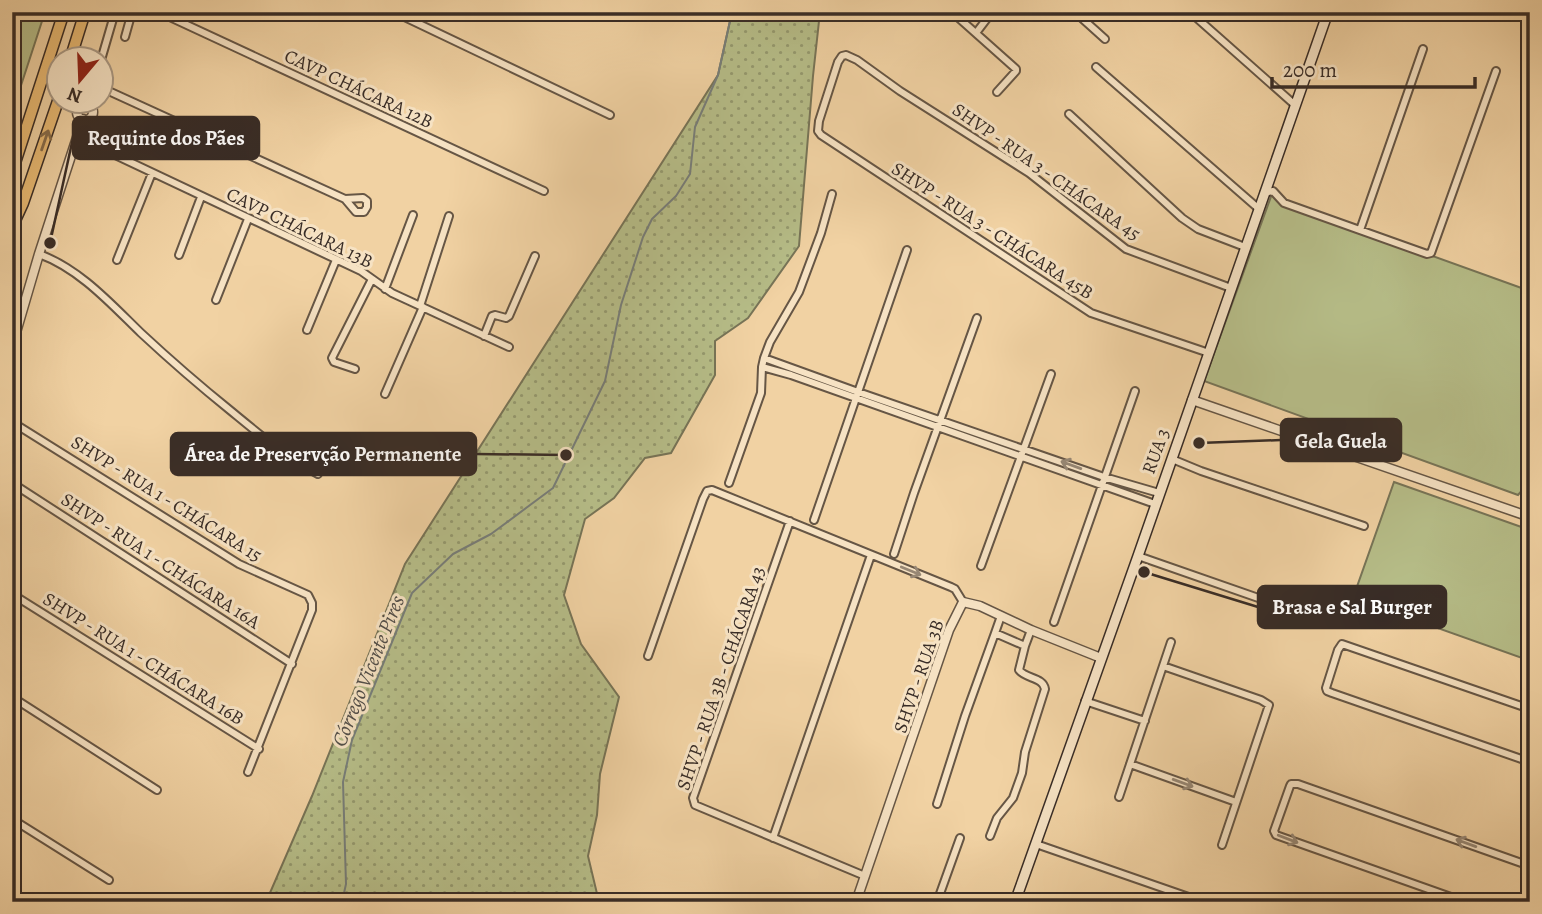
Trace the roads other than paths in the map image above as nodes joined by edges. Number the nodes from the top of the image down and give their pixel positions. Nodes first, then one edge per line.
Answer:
1 (64, 12) edge
2 (85, 12) edge
3 (115, 12) edge
4 (132, 12) edge
5 (159, 12) edge
6 (394, 12) edge
7 (952, 12) edge
8 (992, 12) edge
9 (1075, 12) edge
10 (1190, 12) edge
11 (1328, 12) edge
12 (976, 33) junction
13 (125, 37) dead end
14 (1105, 40) dead end
15 (74, 46) edge
16 (105, 46) edge
17 (1423, 49) dead end
18 (1096, 67) dead end
19 (1496, 71) dead end
20 (997, 92) dead end
21 (116, 94) edge
22 (1295, 105) junction
23 (1069, 114) dead end
24 (610, 115) dead end
25 (53, 116) edge
26 (79, 116) edge
27 (91, 116) edge
28 (83, 119) junction
29 (819, 121) joint
30 (77, 137) junction
31 (16, 151) edge
32 (12, 172) edge
33 (152, 173) junction
34 (544, 191) dead end
35 (1264, 193) junction
36 (832, 194) dead end
37 (201, 197) junction
38 (345, 199) dead end
39 (1259, 209) junction
40 (413, 215) dead end
41 (449, 216) dead end
42 (248, 219) junction
43 (12, 227) edge
44 (1360, 230) junction
45 (1245, 247) junction
46 (907, 250) dead end
47 (40, 254) junction
48 (179, 255) dead end
49 (535, 256) dead end
50 (117, 260) dead end
51 (336, 260) junction
52 (372, 279) junction
53 (1231, 288) junction
54 (385, 289) junction
55 (216, 300) dead end
56 (421, 307) junction
57 (977, 318) dead end
58 (307, 330) dead end
59 (484, 336) junction
60 (12, 346) edge
61 (509, 346) dead end
62 (1209, 353) junction
63 (764, 358) junction
64 (762, 367) junction
65 (355, 369) dead end
66 (1051, 374) dead end
67 (1135, 391) dead end
68 (385, 394) dead end
69 (856, 396) junction
70 (1192, 400) junction
71 (12, 422) edge
72 (939, 424) junction
73 (1023, 448) junction
74 (1020, 456) junction
75 (1172, 459) junction
76 (318, 474) dead end
77 (1104, 477) junction
78 (12, 483) edge
79 (729, 483) dead end
80 (1127, 484) junction
81 (1101, 485) junction
82 (1123, 493) junction
83 (1159, 493) junction
84 (1156, 504) junction
85 (1530, 517) edge
86 (814, 520) dead end
87 (790, 521) junction
88 (1364, 526) dead end
89 (894, 554) dead end
90 (871, 555) junction
91 (1138, 556) junction
92 (981, 566) dead end
93 (12, 594) edge
94 (963, 603) junction
95 (1001, 616) junction
96 (1054, 622) dead end
97 (1333, 624) dead end
98 (1031, 630) junction
99 (995, 633) junction
100 (1171, 642) dead end
101 (1025, 646) junction
102 (648, 656) dead end
103 (1101, 658) junction
104 (292, 664) junction
105 (1163, 667) junction
106 (12, 697) edge
107 (1085, 701) junction
108 (1530, 709) edge
109 (1145, 720) junction
110 (259, 749) junction
111 (1530, 762) edge
112 (1130, 764) junction
113 (248, 772) dead end
114 (157, 790) dead end
115 (1119, 797) dead end
116 (1236, 802) junction
117 (937, 804) dead end
118 (12, 819) edge
119 (990, 836) dead end
120 (773, 838) junction
121 (960, 838) dead end
122 (1036, 844) junction
123 (1222, 845) dead end
124 (1530, 866) edge
125 (865, 876) junction
126 (109, 880) dead end
127 (1188, 900) edge
128 (856, 902) edge
129 (937, 902) edge
130 (1015, 902) edge
131 (1203, 902) edge
132 (1465, 902) edge

1 - 31 main road
2 - 15 main road
3 - 16 street
4 - 13 street
5 - 34 street, CAVP CHÁCARA 12B
6 - 24 street
7 - 12 street
8 - 12 street
9 - 14 street
10 - 22 street
11 - 22 main road, RUA 3
12 - 20 street
17 - 44 street
18 - 39 street
19 - 44 street
21 - 38 street
22 - 35 main road, RUA 3
23 - 45 street
43 -> 25 main road
26 - 28 street
27 - 28 street
28 - 30 street
29 - 53 street, SHVP - RUA 3 - CHÁCARA 45
29 - 62 street, SHVP - RUA 3 - CHÁCARA 45B
30 - 33 street, CAVP CHÁCARA 13B
30 - 47 street
31 - 32 main road
33 - 37 street, CAVP CHÁCARA 13B
33 - 50 street
35 - 39 main road, RUA 3
35 - 44 street
36 - 63 street
37 - 42 street, CAVP CHÁCARA 13B
37 - 48 street
39 - 45 main road, RUA 3
40 - 54 street
41 - 56 street
42 - 51 street, CAVP CHÁCARA 13B
42 - 55 street
45 - 53 main road, RUA 3
46 - 69 street
47 - 60 street
47 - 76 street
49 - 59 street
51 - 52 street, CAVP CHÁCARA 13B
51 - 58 street
52 - 54 street, CAVP CHÁCARA 13B
52 - 65 street
53 - 62 main road, RUA 3
54 - 56 street, CAVP CHÁCARA 13B
56 - 59 street, CAVP CHÁCARA 13B
56 - 68 street
57 - 72 street
59 - 61 street, CAVP CHÁCARA 13B
62 - 70 main road, RUA 3
63 - 64 street
63 - 69 street
64 - 69 street
64 - 79 street
66 - 73 street
67 - 77 street
69 - 72 street
69 - 86 street
70 - 75 main road, RUA 3
70 - 85 street
71 - 104 street, SHVP - RUA 1 - CHÁCARA 15
72 - 73 street
72 - 74 street
72 - 89 street
73 - 74 street
77 -> 73 street
74 - 81 street
74 - 92 street
75 - 83 main road, RUA 3
75 - 88 street
77 - 80 street
77 - 81 street
78 - 104 street, SHVP - RUA 1 - CHÁCARA 16A
80 - 82 street
80 - 83 street
81 - 82 street
81 - 96 street
82 - 84 street
83 - 84 main road, RUA 3
84 - 91 main road, RUA 3
87 - 90 street
87 - 102 street
87 - 120 street, SHVP - RUA 3B - CHÁCARA 43
90 -> 94 street
90 - 120 street
91 - 97 street
91 - 103 main road, RUA 3
93 - 110 street, SHVP - RUA 1 - CHÁCARA 16B
94 - 95 street, SHVP - RUA 3B
94 - 125 street, SHVP - RUA 3B
95 - 98 street, SHVP - RUA 3B
95 - 99 street
98 - 101 street
98 - 103 street, SHVP - RUA 3B
99 - 101 street
99 - 117 street
100 - 105 street
101 - 119 street
103 - 107 main road, RUA 3
104 - 110 street
105 - 109 street
105 - 116 street
106 - 114 street
107 - 109 street
107 - 122 main road, RUA 3
108 - 111 street
109 - 112 street
110 - 113 street
112 - 115 street
112 -> 116 street
116 - 123 street
118 - 126 street
120 - 125 street, SHVP - RUA 3B - CHÁCARA 43
121 - 129 street
122 - 127 street
122 - 130 main road, RUA 3
124 -> 132 street
125 - 128 street, SHVP - RUA 3B
127 - 131 street

